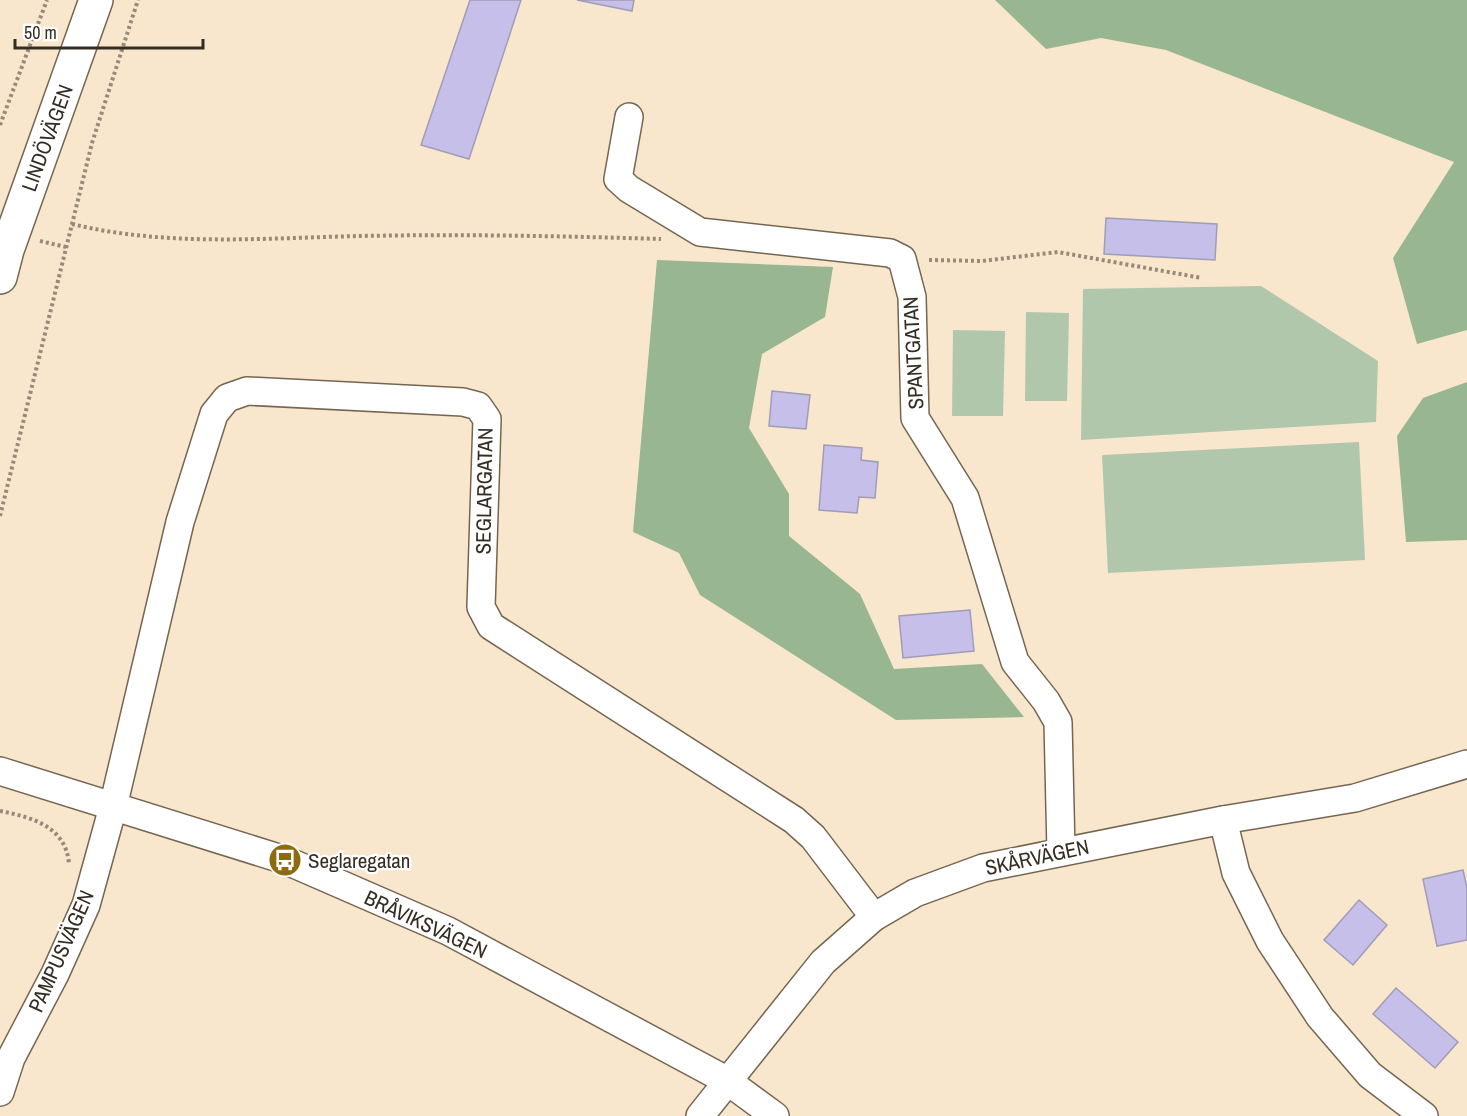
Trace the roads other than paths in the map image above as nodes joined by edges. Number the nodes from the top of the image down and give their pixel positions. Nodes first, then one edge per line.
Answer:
1 (96, 0) edge
2 (629, 117) dead end
3 (0, 277) edge
4 (1467, 764) edge
5 (5, 776) edge
6 (113, 807) junction
7 (1223, 820) junction
8 (1061, 851) junction
9 (873, 917) junction
10 (726, 1080) junction
11 (0, 1092) edge
12 (699, 1116) edge
13 (776, 1116) edge
14 (1424, 1116) edge

1 - 3 main road, LINDÖVÄGEN
2 - 8 street, SPANTGATAN
4 - 7 street, SKÅRVÄGEN
5 - 6 street, BRÅVIKSVÄGEN
6 - 9 street, SEGLARGATAN
6 - 10 street, BRÅVIKSVÄGEN
6 - 11 street, PAMPUSVÄGEN
7 - 8 street, SKÅRVÄGEN
7 - 14 street
8 - 9 street, SKÅRVÄGEN
9 - 10 street, SKÅRVÄGEN
10 - 12 street, SKÅRVÄGEN
10 - 13 street, BRÅVIKSVÄGEN

